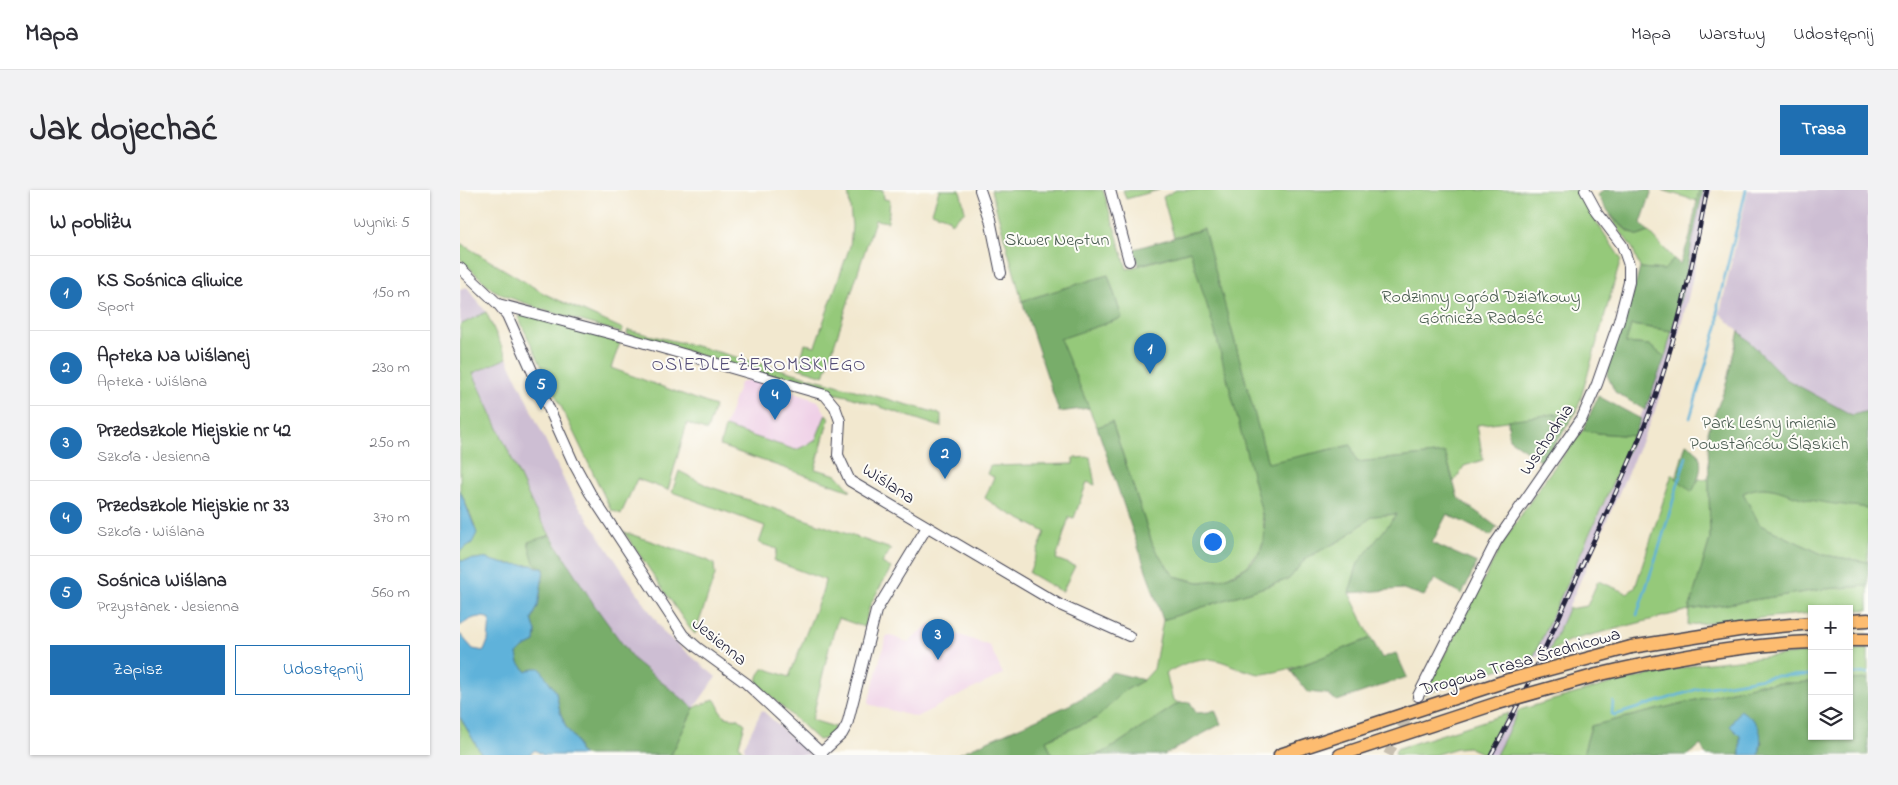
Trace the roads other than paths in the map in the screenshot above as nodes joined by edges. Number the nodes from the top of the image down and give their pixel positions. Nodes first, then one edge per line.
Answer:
1 (980, 190) edge
2 (1110, 190) edge
3 (1585, 190) edge
4 (1129, 260) dead end
5 (460, 268) edge
6 (1001, 273) dead end
7 (498, 304) junction
8 (927, 527) junction
9 (1868, 620) edge
10 (1853, 621) edge
11 (1808, 623) edge
12 (1129, 636) dead end
13 (1853, 640) edge
14 (1868, 640) edge
15 (1808, 642) edge
16 (1418, 696) tunnel mouth
17 (1280, 755) edge
18 (1340, 755) edge

1 - 6 street
2 - 4 street
3 - 16 street, Wschodnia
5 - 7 street, Jesienna
7 - 8 street, Wiślana
7 - 8 street, Jesienna
8 - 12 street, Wiślana
9 - 10 main road
11 - 17 main road, Drogowa Trasa Średnicowa, bridge
13 - 14 main road
15 - 18 main road, Drogowa Trasa Średnicowa, bridge

